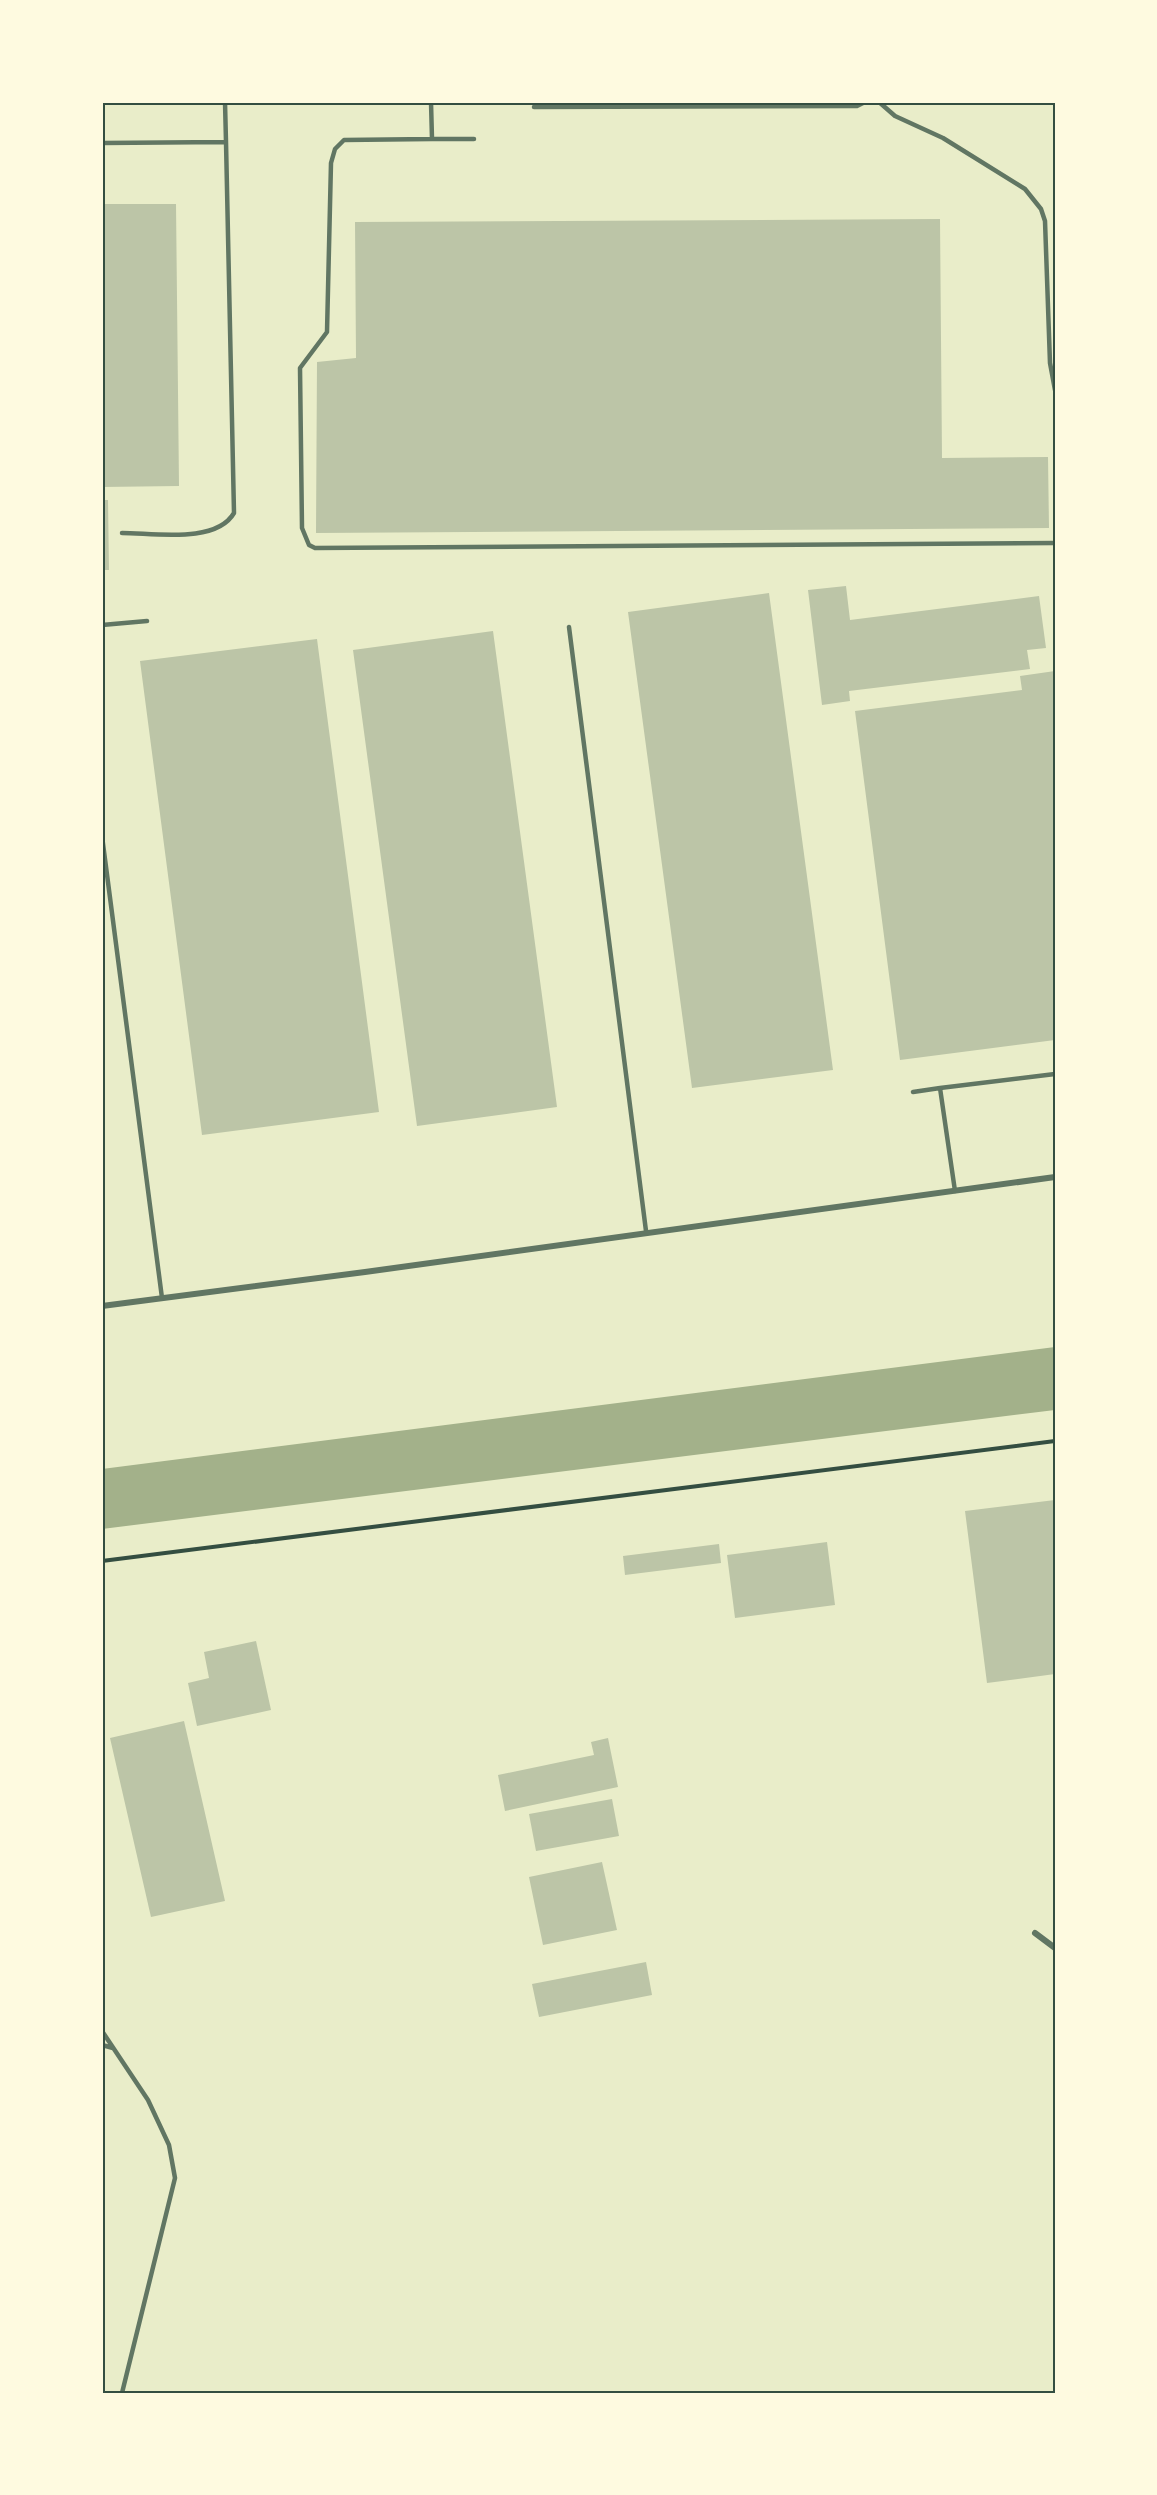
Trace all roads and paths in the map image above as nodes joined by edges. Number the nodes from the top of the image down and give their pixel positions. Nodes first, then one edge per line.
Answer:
1 (225, 102) edge
2 (431, 102) edge
3 (865, 102) edge
4 (879, 102) edge
5 (534, 107) dead end
6 (474, 139) dead end
7 (432, 140) junction
8 (226, 142) junction
9 (102, 143) edge
10 (1055, 390) edge
11 (122, 533) dead end
12 (1055, 543) edge
13 (147, 621) dead end
14 (102, 625) edge
15 (569, 627) dead end
16 (102, 836) edge
17 (1055, 1074) edge
18 (940, 1088) junction
19 (913, 1092) dead end
20 (1055, 1177) edge
21 (955, 1191) junction
22 (646, 1231) junction
23 (162, 1298) junction
24 (102, 1306) edge
25 (1055, 1441) edge
26 (102, 1561) edge
27 (1035, 1933) dead end
28 (1055, 1948) edge
29 (102, 2031) edge
30 (102, 2045) edge
31 (114, 2048) junction
32 (122, 2393) edge

1 - 8 lane
2 - 7 lane
3 - 5 lane
4 - 10 lane
6 - 7 lane
7 - 12 lane
8 - 9 lane
8 - 11 lane
13 - 14 lane
15 - 22 lane
16 - 23 lane
17 - 18 lane
18 - 19 lane
18 - 21 lane
20 - 21 street
21 - 22 street
22 - 23 street
23 - 24 street
25 - 26 path
27 - 28 street
29 - 31 lane
30 - 31 lane
31 - 32 lane

